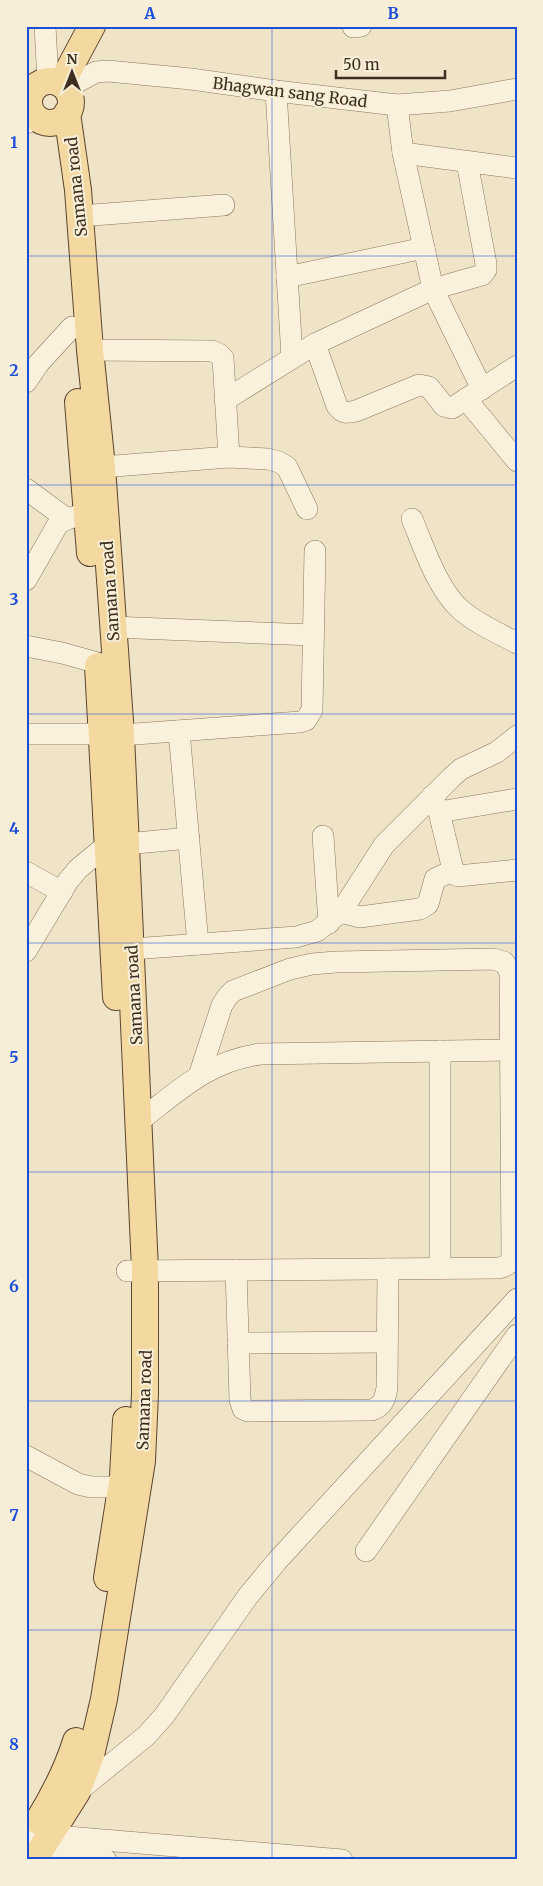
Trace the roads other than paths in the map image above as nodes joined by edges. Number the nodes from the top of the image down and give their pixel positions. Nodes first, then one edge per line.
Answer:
1 (45, 26) edge
2 (92, 26) edge
3 (361, 26) edge
4 (353, 27) edge
5 (517, 89) edge
6 (276, 91) junction
7 (46, 99) edge
8 (397, 105) junction
9 (403, 153) junction
10 (467, 162) junction
11 (517, 168) edge
12 (224, 205) dead end
13 (80, 216) junction
14 (424, 248) junction
15 (287, 277) junction
16 (432, 289) junction
17 (72, 327) junction
18 (315, 344) junction
19 (90, 350) junction
20 (292, 357) junction
21 (517, 366) edge
22 (26, 382) edge
23 (474, 394) junction
24 (225, 400) junction
25 (229, 457) junction
26 (517, 461) edge
27 (102, 467) junction
28 (26, 490) edge
29 (307, 509) dead end
30 (77, 516) junction
31 (412, 519) dead end
32 (315, 551) dead end
33 (26, 580) edge
34 (112, 627) junction
35 (313, 635) junction
36 (517, 643) edge
37 (26, 646) edge
38 (98, 663) junction
39 (179, 731) junction
40 (26, 734) edge
41 (111, 734) junction
42 (517, 736) edge
43 (517, 799) edge
44 (436, 804) junction
45 (323, 836) dead end
46 (189, 838) junction
47 (116, 844) junction
48 (517, 870) edge
49 (452, 871) junction
50 (26, 872) edge
51 (62, 892) junction
52 (335, 918) junction
53 (198, 944) junction
54 (132, 949) junction
55 (26, 951) edge
56 (511, 1050) junction
57 (440, 1052) junction
58 (199, 1076) junction
59 (139, 1120) junction
60 (440, 1268) junction
61 (388, 1269) junction
62 (236, 1270) junction
63 (136, 1271) junction
64 (517, 1299) edge
65 (517, 1336) edge
66 (387, 1342) junction
67 (238, 1343) junction
68 (26, 1456) edge
69 (120, 1487) junction
70 (366, 1551) dead end
71 (77, 1792) junction
72 (34, 1846) edge
73 (106, 1860) edge
74 (342, 1860) edge

1 - 7 street
2 - 7 main road
3 - 4 street
5 - 8 street, Bhagwan sang Road
6 - 7 street, Bhagwan sang Road
6 - 8 street, Bhagwan sang Road
6 - 15 street
7 - 13 main road, Samana road
7 - 17 main road, Samana road
8 - 9 street
9 - 10 street
9 - 14 street
10 - 11 street
10 - 16 street
12 - 13 street
13 - 19 main road, Samana road
14 - 15 street
14 - 16 street
15 - 20 street
16 - 18 street
16 - 23 street
17 - 22 street
17 - 30 main road, Samana road
18 - 20 street
18 - 23 street
19 - 24 street
19 - 27 main road, Samana road
20 - 24 street
21 - 23 street
23 - 26 street
24 - 25 street
25 - 27 street
25 - 29 street
27 - 34 main road, Samana road
28 - 30 street
30 - 33 street
30 - 38 main road, Samana road
31 - 36 street
32 - 35 street
34 - 35 street
34 - 41 main road, Samana road
35 - 39 street
37 - 38 street
38 - 41 main road, Samana road
39 - 41 street
39 - 46 street
40 - 41 street
41 - 47 main road, Samana road
42 - 44 street
43 - 44 street
44 - 49 street
44 - 52 street
45 - 52 street
46 - 47 street
46 - 53 street
47 - 51 street
47 - 54 main road, Samana road
47 - 63 main road, Samana road
48 - 49 street
49 - 52 street
50 - 51 street
51 - 55 street
52 - 53 street
53 - 54 street
54 - 59 main road, Samana road
56 - 57 street
56 - 58 street
56 - 60 street
57 - 58 street
57 - 60 street
58 - 59 street
59 - 63 main road, Samana road
60 - 61 street
61 - 62 street
61 - 66 street
62 - 63 street
62 - 67 street
63 - 69 main road, Samana road
63 - 71 main road, Samana road
64 - 71 street
65 - 70 street
66 - 67 street
66 - 67 street
68 - 69 street
69 - 72 main road, Samana road
71 - 72 main road, Samana road
72 - 73 street
72 - 74 street

